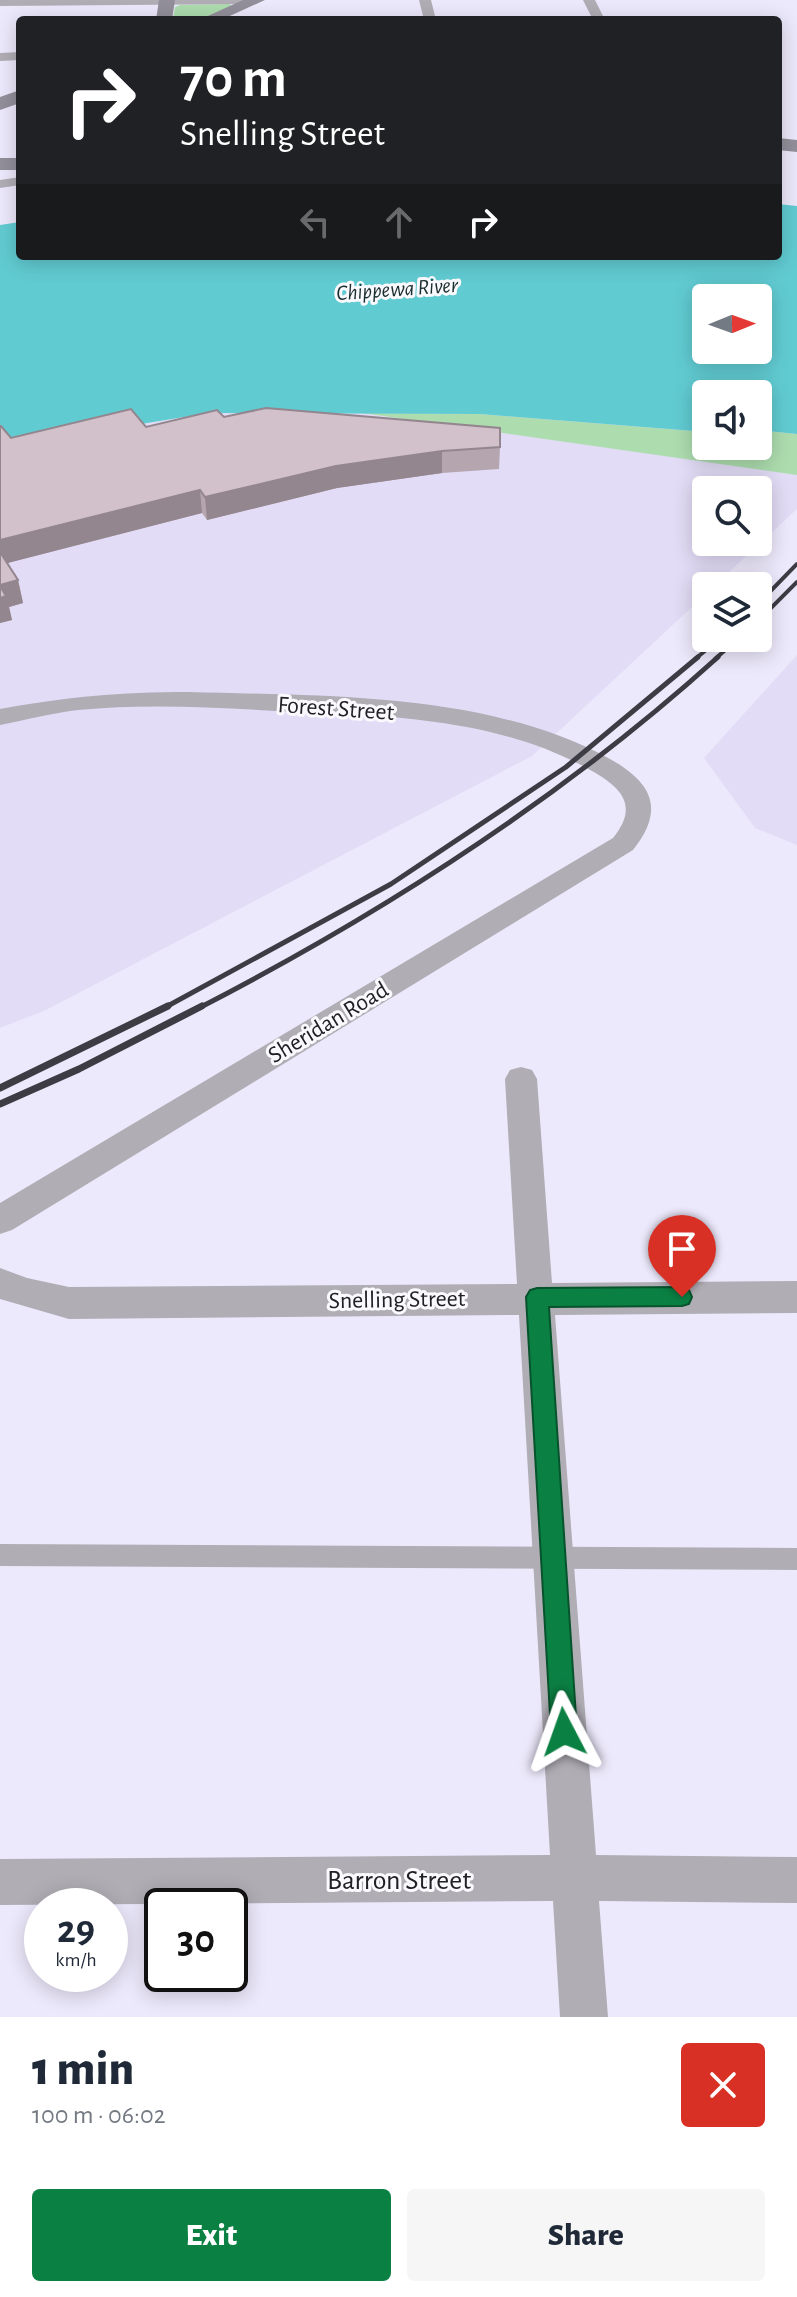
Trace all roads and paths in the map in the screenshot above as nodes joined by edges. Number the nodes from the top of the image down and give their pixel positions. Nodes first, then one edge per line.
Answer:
1 (256, 0) edge
2 (167, 1) edge
3 (0, 3) edge
4 (217, 16) edge
5 (0, 717) edge
6 (640, 812) joint
7 (521, 1079) dead end
8 (0, 1220) edge
9 (0, 1283) edge
10 (537, 1297) junction
11 (797, 1297) edge
12 (0, 1555) edge
13 (552, 1557) junction
14 (797, 1559) edge
15 (574, 1878) junction
16 (797, 1880) edge
17 (0, 1882) edge
18 (584, 2017) edge

1 - 2 street
1 - 4 main road
2 - 3 street
5 - 6 street, Forest Street
6 - 8 street, Sheridan Road
7 - 10 street
9 - 10 street, Snelling Street
10 - 11 street, Snelling Street
10 - 13 street
12 - 13 lane
13 - 14 lane
13 - 15 street
15 - 16 street, Barron Street
15 - 17 street, Barron Street
15 - 18 street

